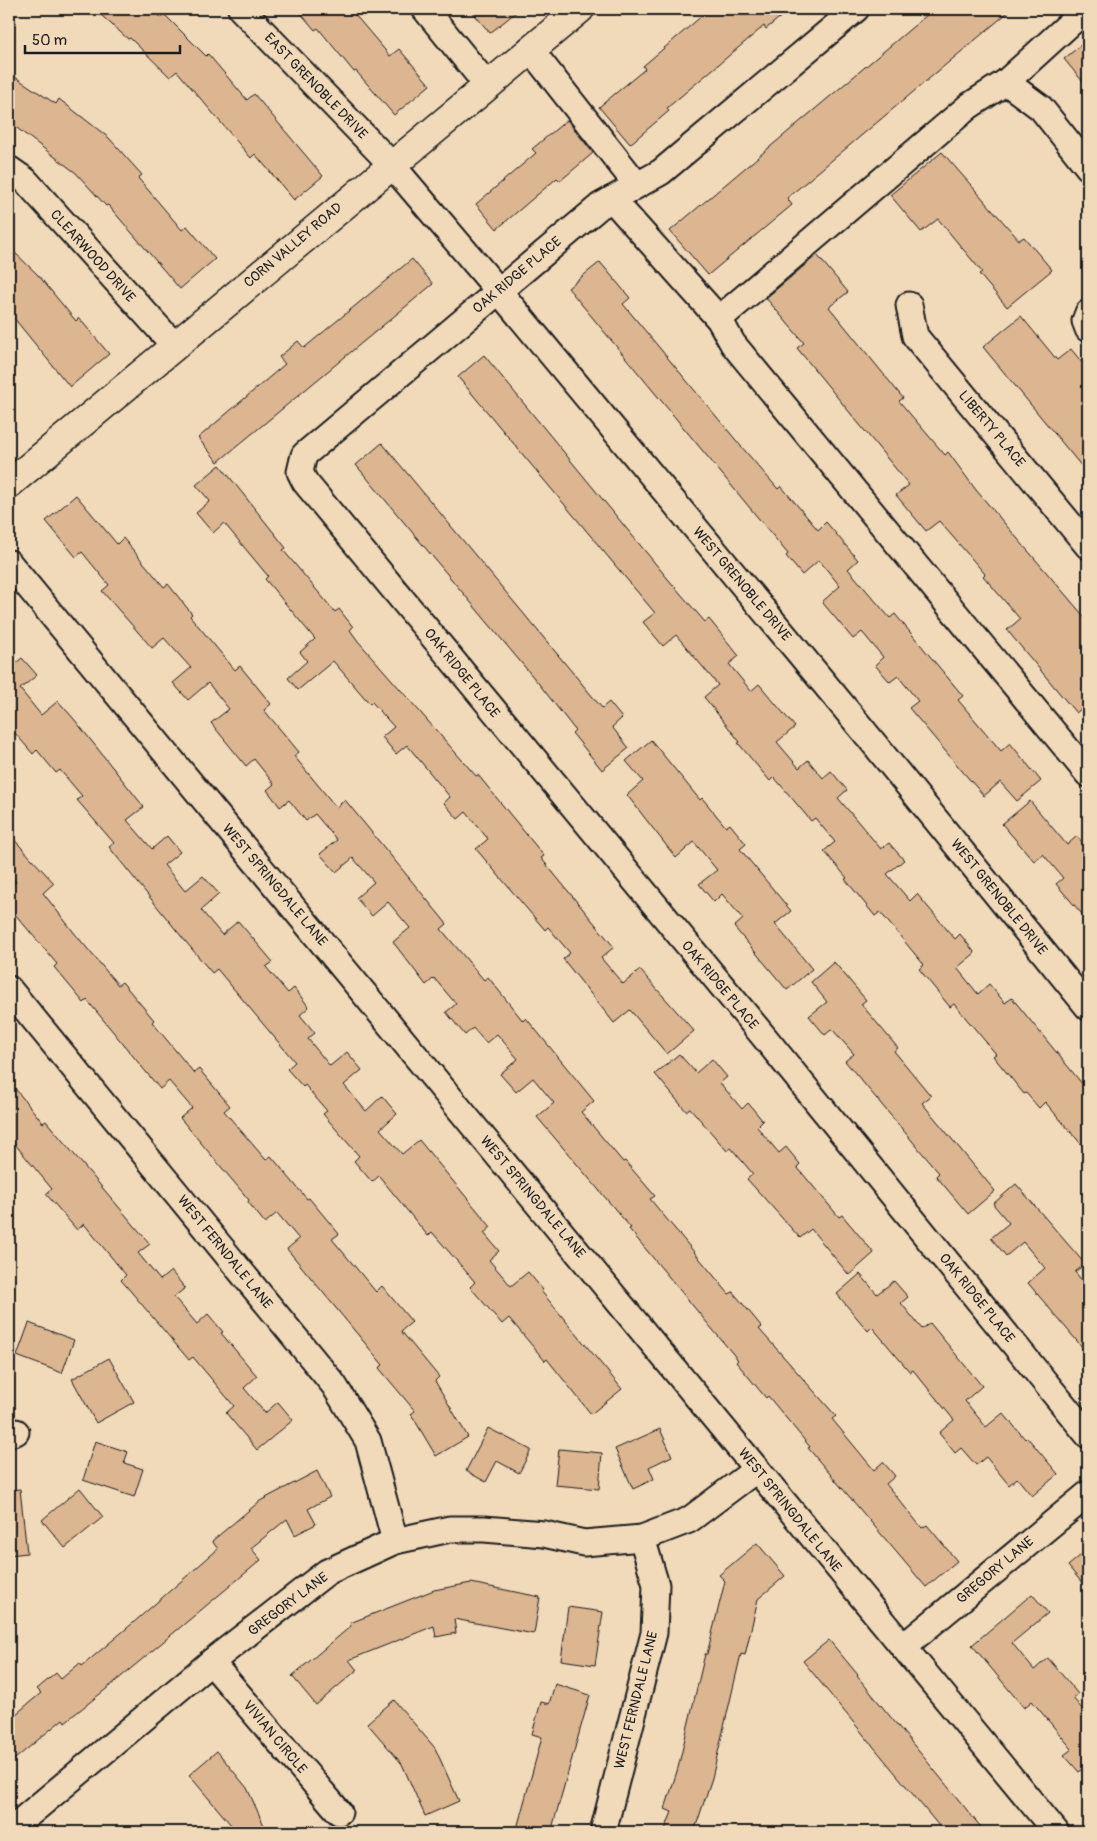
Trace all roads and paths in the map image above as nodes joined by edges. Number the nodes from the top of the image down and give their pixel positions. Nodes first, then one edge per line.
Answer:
1 (241, 9) edge
2 (425, 9) edge
3 (580, 9) edge
4 (856, 9) edge
5 (1086, 9) edge
6 (530, 49) junction
7 (1006, 82) junction
8 (487, 85) junction
9 (390, 164) junction
10 (1088, 166) edge
11 (9, 169) edge
12 (637, 185) junction
13 (612, 199) junction
14 (498, 290) junction
15 (909, 305) dead end
16 (1088, 313) edge
17 (719, 319) junction
18 (1088, 329) edge
19 (174, 345) junction
20 (9, 484) edge
21 (1084, 533) edge
22 (9, 563) edge
23 (1088, 774) edge
24 (9, 989) edge
25 (1088, 1007) edge
26 (1088, 1435) edge
27 (757, 1469) junction
28 (1088, 1494) edge
29 (642, 1538) junction
30 (396, 1541) junction
31 (903, 1647) junction
32 (211, 1662) junction
33 (338, 1812) dead end
34 (9, 1831) edge
35 (603, 1832) edge
36 (1056, 1832) edge

1 - 9 street, EAST GRENOBLE DRIVE
2 - 8 street
3 - 6 main road, CORN VALLEY ROAD
4 - 12 street, OAK RIDGE PLACE
5 - 7 street
6 - 8 main road, CORN VALLEY ROAD
6 - 12 street
7 - 10 street
7 - 17 street
8 - 9 main road, CORN VALLEY ROAD
9 - 14 street, WEST GRENOBLE DRIVE
9 - 19 main road, CORN VALLEY ROAD
11 - 19 street, CLEARWOOD DRIVE
12 - 13 street, OAK RIDGE PLACE
13 - 14 street, OAK RIDGE PLACE
13 - 17 street
14 - 25 street, WEST GRENOBLE DRIVE
14 - 26 street, OAK RIDGE PLACE
15 - 21 street, LIBERTY PLACE
16 - 18 street
17 - 23 street
19 - 20 main road, CORN VALLEY ROAD
22 - 27 street, WEST SPRINGDALE LANE
24 - 30 street, WEST FERNDALE LANE
27 - 29 street, GREGORY LANE
27 - 31 street, WEST SPRINGDALE LANE
28 - 31 street, GREGORY LANE
29 - 30 street, GREGORY LANE
29 - 35 street, WEST FERNDALE LANE
30 - 32 street, GREGORY LANE
31 - 36 street, WEST SPRINGDALE LANE
32 - 33 street, VIVIAN CIRCLE
32 - 34 street, GREGORY LANE

